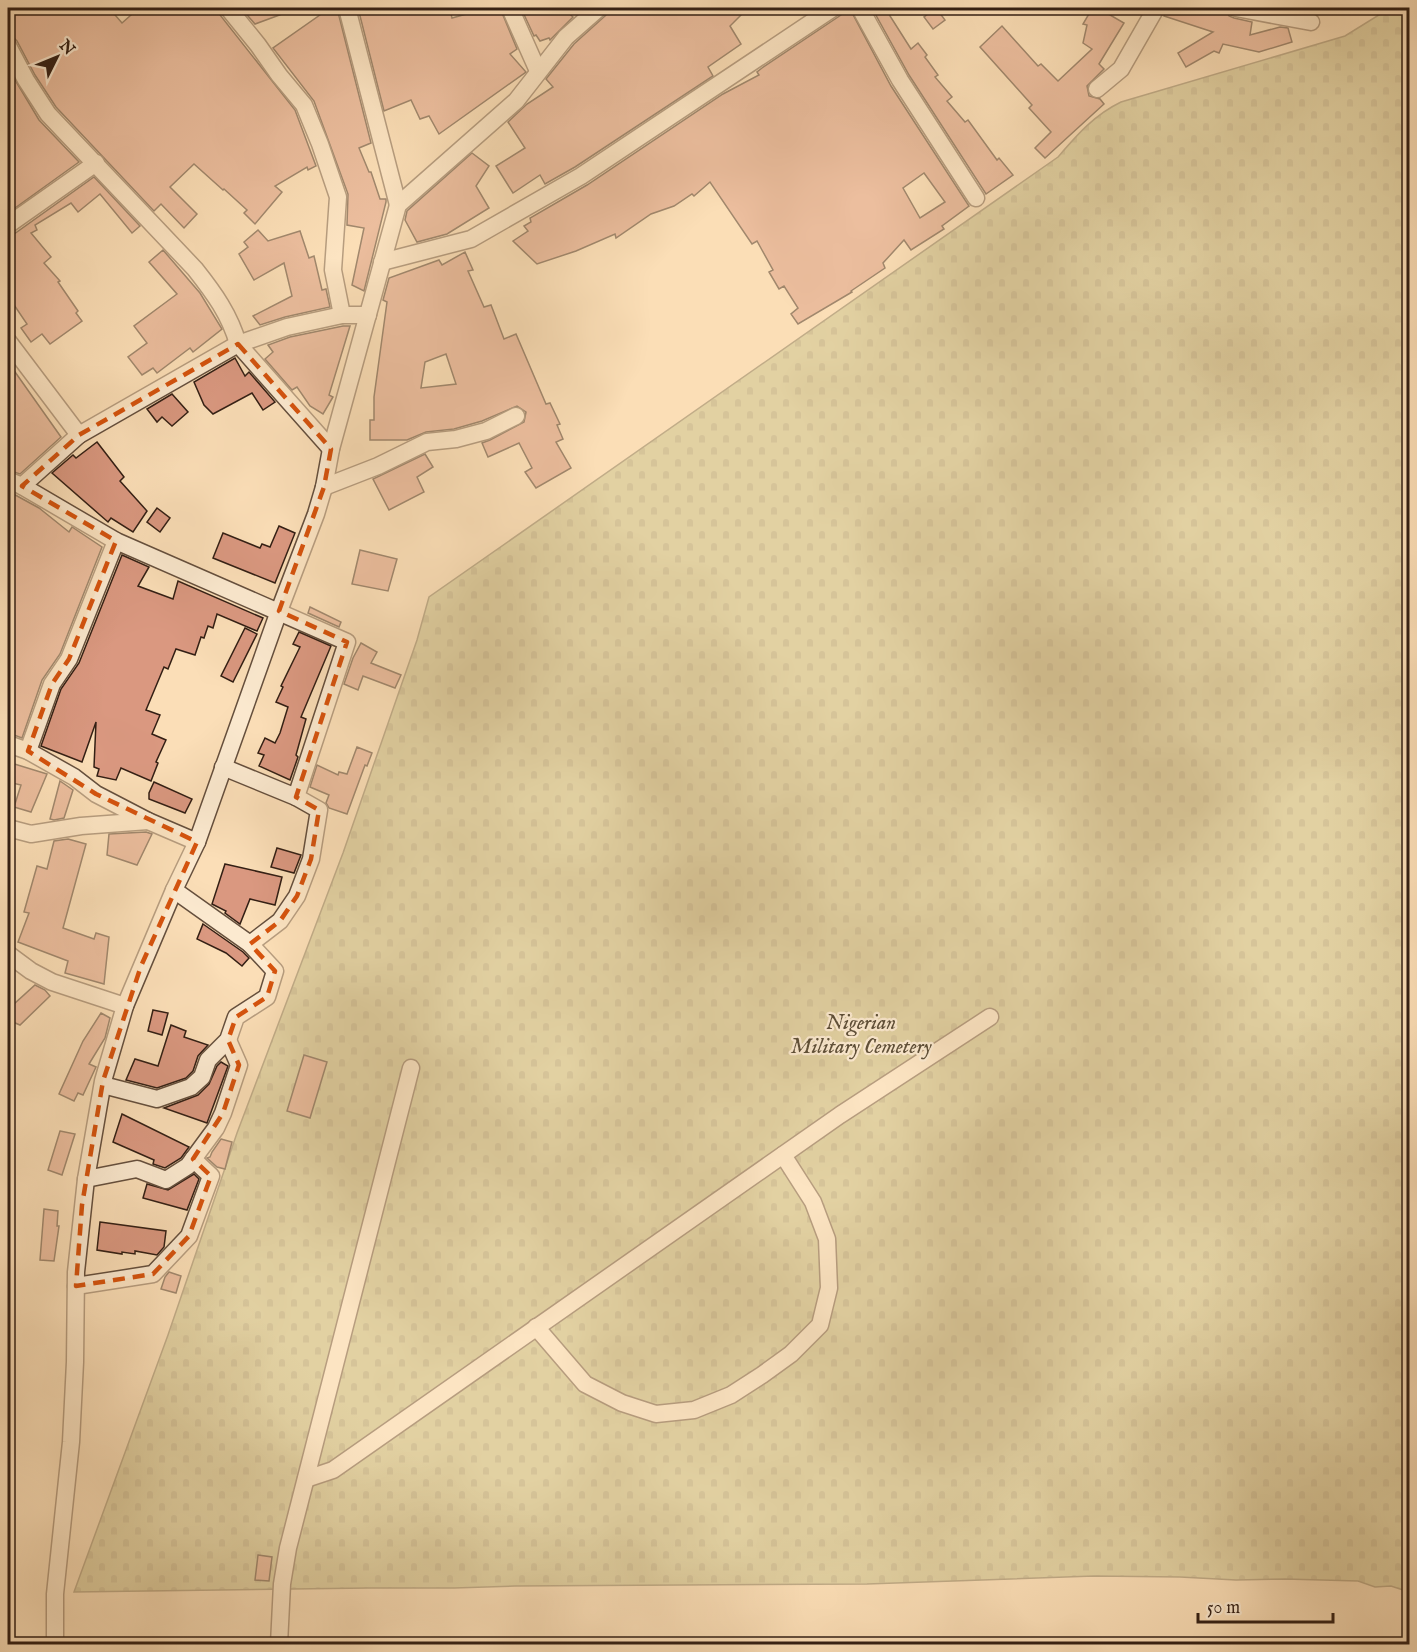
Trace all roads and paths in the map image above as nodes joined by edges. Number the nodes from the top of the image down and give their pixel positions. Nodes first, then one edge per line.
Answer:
1 (228, 8) edge
2 (346, 8) edge
3 (510, 8) edge
4 (599, 8) edge
5 (833, 8) edge
6 (860, 8) edge
7 (1156, 8) edge
8 (1236, 8) edge
9 (1311, 22) dead end
10 (8, 46) edge
11 (538, 71) junction
12 (1096, 89) dead end
13 (96, 164) junction
14 (976, 198) dead end
15 (398, 205) junction
16 (8, 225) edge
17 (382, 262) junction
18 (342, 315) junction
19 (368, 315) junction
20 (8, 341) edge
21 (238, 344) junction
22 (516, 416) dead end
23 (79, 435) junction
24 (331, 449) junction
25 (15, 483) edge
26 (324, 487) junction
27 (116, 541) junction
28 (279, 611) junction
29 (8, 744) edge
30 (28, 751) junction
31 (223, 767) junction
32 (296, 798) junction
33 (148, 821) junction
34 (8, 828) edge
35 (197, 842) junction
36 (174, 890) junction
37 (250, 944) junction
38 (8, 954) edge
39 (125, 1006) junction
40 (990, 1017) dead end
41 (228, 1040) junction
42 (411, 1068) dead end
43 (103, 1085) junction
44 (783, 1155) junction
45 (193, 1159) junction
46 (86, 1179) junction
47 (76, 1286) junction
48 (536, 1327) junction
49 (306, 1479) junction
50 (55, 1637) edge
51 (41, 1644) edge
52 (279, 1644) edge

1 - 18 street
2 - 15 street
3 - 11 street
4 - 11 street
5 - 17 street
6 - 14 street
7 - 12 street
8 - 9 street
10 - 13 street
11 - 15 street
13 - 16 street
13 - 21 street
15 - 17 street
17 - 19 street
18 - 19 street
18 - 21 street
19 - 24 street
20 - 23 street
21 - 23 street
21 - 24 street
22 - 26 street
23 - 25 street
24 - 26 street
25 - 27 street
26 - 28 street
27 - 28 street
27 - 30 street
28 - 31 street
28 - 32 street
29 - 30 street
30 - 33 street
31 - 32 street
31 - 35 street
32 - 37 street
33 - 34 street
33 - 35 street
35 - 36 street
36 - 37 street
36 - 39 street
37 - 41 street
38 - 39 street
39 - 43 street
40 - 44 street
41 - 43 street
41 - 45 street
42 - 49 street
43 - 46 street
44 - 48 street
44 - 48 street
45 - 46 street
45 - 47 street
46 - 47 street
47 - 50 street
48 - 49 street
49 - 52 street
50 - 51 street

